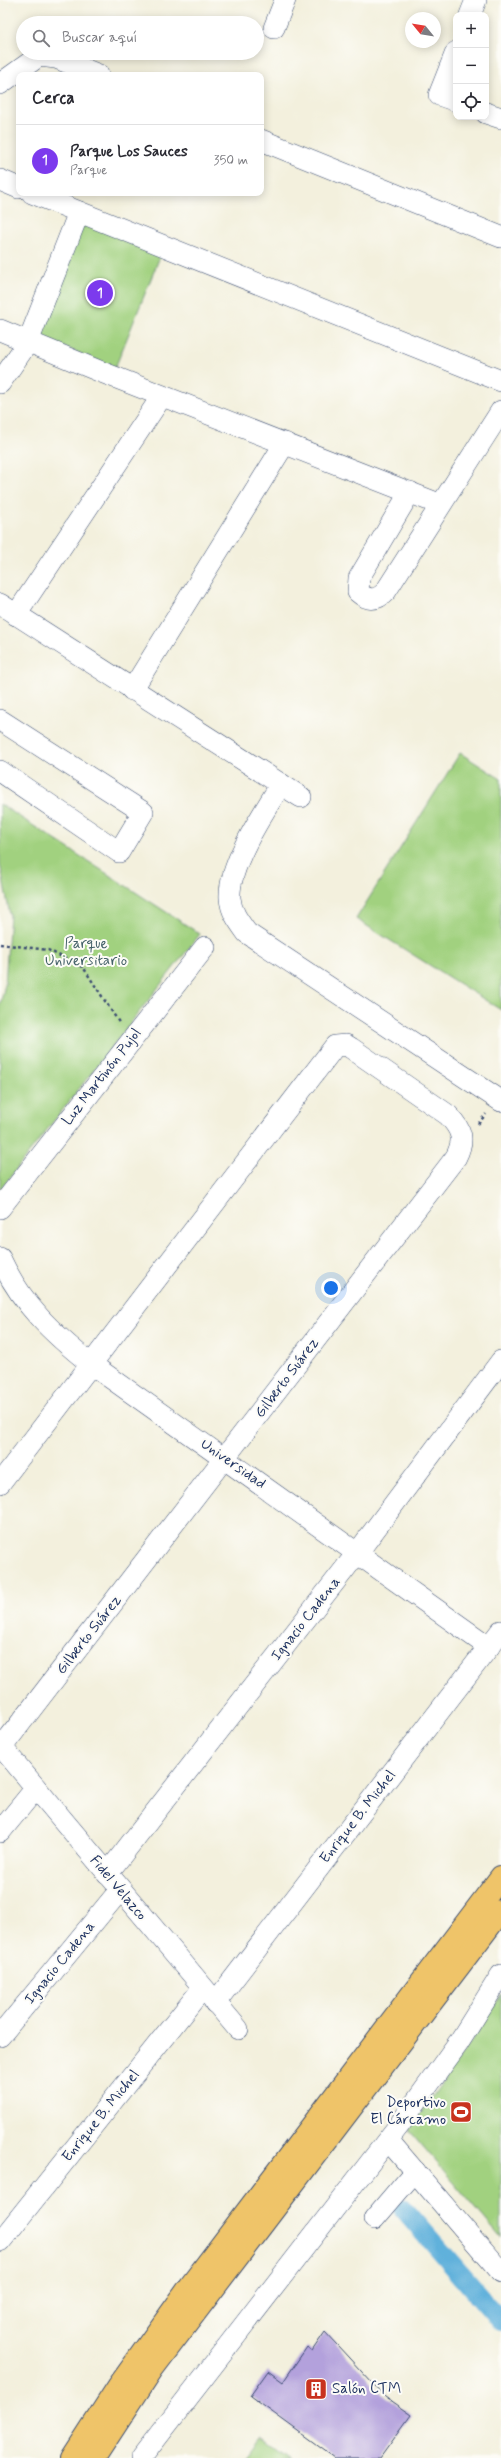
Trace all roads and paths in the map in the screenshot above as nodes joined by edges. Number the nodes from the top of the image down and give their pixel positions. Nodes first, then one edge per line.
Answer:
1 (285, 0) edge
2 (476, 0) edge
3 (471, 12) edge
4 (274, 28) dead end
5 (32, 60) edge
6 (58, 60) edge
7 (453, 60) edge
8 (16, 72) edge
9 (16, 72) edge
10 (91, 72) edge
11 (0, 84) edge
12 (453, 100) edge
13 (489, 114) edge
14 (501, 118) edge
15 (264, 141) edge
16 (0, 180) edge
17 (16, 187) edge
18 (39, 196) edge
19 (79, 212) junction
20 (501, 237) edge
21 (0, 330) edge
22 (28, 342) junction
23 (501, 381) edge
24 (0, 383) edge
25 (162, 396) junction
26 (501, 411) edge
27 (285, 443) junction
28 (410, 492) junction
29 (439, 504) junction
30 (8, 610) edge
31 (132, 690) junction
32 (0, 720) edge
33 (0, 772) edge
34 (281, 784) junction
35 (300, 797) dead end
36 (0, 944) edge
37 (205, 947) dead end
38 (130, 1042) junction
39 (501, 1101) edge
40 (0, 1208) edge
41 (0, 1258) edge
42 (501, 1361) edge
43 (91, 1364) junction
44 (225, 1459) junction
45 (0, 1483) edge
46 (358, 1552) junction
47 (495, 1639) edge
48 (1, 1746) edge
49 (36, 1788) junction
50 (0, 1832) edge
51 (501, 1877) edge
52 (113, 1882) junction
53 (501, 1911) edge
54 (501, 1975) edge
55 (209, 1996) junction
56 (238, 2029) dead end
57 (0, 2036) edge
58 (388, 2140) junction
59 (415, 2171) junction
60 (374, 2219) dead end
61 (0, 2242) edge
62 (501, 2272) edge
63 (72, 2458) edge
64 (94, 2458) edge
65 (141, 2458) edge

1 - 4 street
2 - 3 street
5 - 9 street
6 - 10 street
7 - 12 street
8 - 11 street
13 - 14 street
15 - 20 street
16 - 17 street
18 - 19 street
19 - 22 street
19 - 23 street
21 - 22 street
22 - 24 street
22 - 25 street
25 - 27 street
25 - 30 street
26 - 29 street
27 - 28 street
27 - 31 street
28 - 29 street
28 - 29 street
30 - 31 street
31 - 34 street
32 - 33 street
34 - 35 street
34 - 39 street
36 - 38 path
37 - 38 street, Luz Martinón Pujol
38 - 40 street, Luz Martinón Pujol
41 - 43 street, Universidad
42 - 46 street, Ignacio Cadena
43 - 44 street, Universidad
43 - 44 street, Gilberto Suárez
43 - 45 street
44 - 46 street, Universidad
44 - 48 street, Gilberto Suárez
46 - 47 street, Universidad
46 - 52 street, Ignacio Cadena
47 - 55 street, Enrique B. Michel
48 - 49 street, Fidel Velazco
49 - 50 street
49 - 52 street, Fidel Velazco
51 - 63 main road
52 - 55 street, Fidel Velazco
52 - 57 street, Ignacio Cadena
53 - 64 main road
54 - 58 street
55 - 56 street, Fidel Velazco
55 - 61 street, Enrique B. Michel
58 - 59 street
58 - 65 street
59 - 60 street
59 - 62 street

